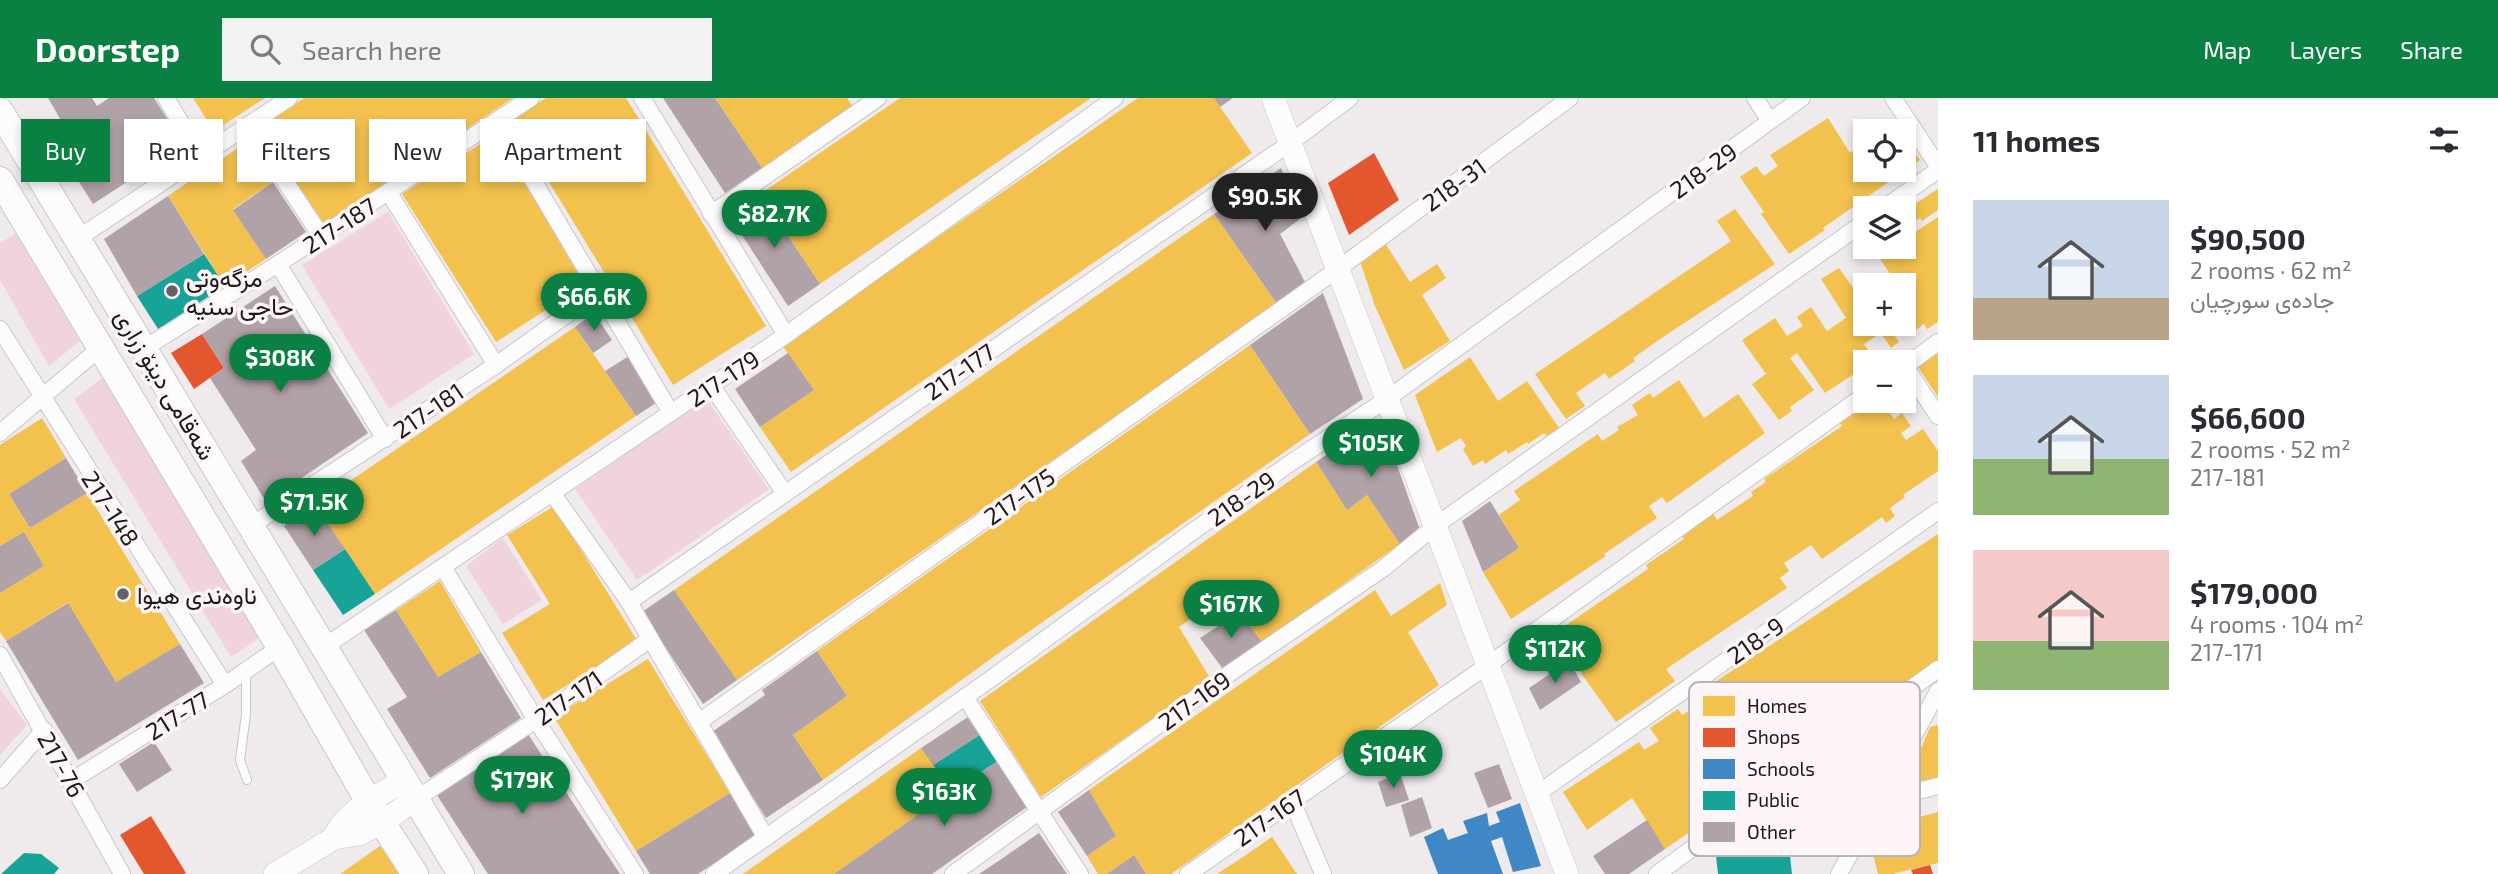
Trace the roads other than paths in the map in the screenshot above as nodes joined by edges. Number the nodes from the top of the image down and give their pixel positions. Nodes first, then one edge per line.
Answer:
1 (166, 98) edge
2 (289, 98) edge
3 (531, 98) edge
4 (878, 98) edge
5 (1115, 98) edge
6 (1273, 98) edge
7 (1350, 98) edge
8 (1570, 98) edge
9 (1755, 98) edge
10 (1802, 98) edge
11 (1893, 98) edge
12 (644, 99) edge
13 (860, 103) edge
14 (0, 111) edge
15 (179, 119) edge
16 (257, 119) edge
17 (501, 119) edge
18 (1770, 121) junction
19 (480, 133) edge
20 (1290, 143) junction
21 (1938, 168) edge
22 (162, 182) edge
23 (285, 182) edge
24 (535, 182) edge
25 (389, 192) junction
26 (3, 194) edge
27 (1900, 196) edge
28 (711, 214) junction
29 (1853, 230) edge
30 (321, 236) junction
31 (77, 239) junction
32 (278, 264) junction
33 (1338, 269) junction
34 (600, 291) junction
35 (0, 329) edge
36 (786, 335) junction
37 (1938, 342) edge
38 (100, 348) junction
39 (145, 348) junction
40 (1916, 358) edge
41 (496, 365) junction
42 (1916, 384) edge
43 (711, 385) junction
44 (41, 397) junction
45 (1387, 399) junction
46 (1853, 403) edge
47 (671, 413) junction
48 (1938, 416) edge
49 (0, 433) edge
50 (385, 439) junction
51 (784, 492) junction
52 (553, 494) junction
53 (1938, 511) edge
54 (252, 525) junction
55 (1435, 526) junction
56 (443, 568) junction
57 (629, 601) junction
58 (650, 639) junction
59 (324, 646) junction
60 (280, 647) junction
61 (0, 656) edge
62 (1488, 665) junction
63 (246, 670) junction
64 (1938, 670) edge
65 (1696, 682) edge
66 (1920, 683) edge
67 (225, 685) junction
68 (1689, 687) edge
69 (1938, 691) edge
70 (965, 697) junction
71 (536, 720) junction
72 (699, 722) junction
73 (1920, 725) edge
74 (44, 730) junction
75 (0, 780) edge
76 (247, 780) dead end
77 (71, 781) junction
78 (1938, 786) edge
79 (410, 790) junction
80 (1920, 791) edge
81 (1537, 794) junction
82 (1292, 801) junction
83 (376, 812) junction
84 (1039, 812) junction
85 (766, 838) junction
86 (1689, 851) edge
87 (1849, 856) edge
88 (305, 865) edge
89 (122, 874) edge
90 (275, 874) edge
91 (415, 874) edge
92 (461, 874) edge
93 (635, 874) edge
94 (715, 874) edge
95 (953, 874) edge
96 (1080, 874) edge
97 (1188, 874) edge
98 (1323, 874) edge
99 (1567, 874) edge
100 (1657, 874) edge
101 (1839, 874) edge

1 - 15 street
2 - 16 street
3 - 17 street, 217-187
4 - 13 street
5 - 36 street, 217-179
6 - 20 street
7 - 20 street, 217-177
8 - 33 street, 218-31
9 - 18 street
10 - 18 street, 218-29
11 - 21 street
12 - 28 street
13 - 28 street
14 - 31 main road, شەقامی دینۆ زراری
18 - 45 street, 218-29
19 - 25 street, 217-187
20 - 33 street
20 - 51 street, 217-177
21 - 27 street
22 - 31 street
23 - 30 street
24 - 34 street
25 - 30 street, 217-187
25 - 41 street
26 - 38 main road, شەقامی دینۆ زراری
28 - 36 street
29 - 55 street, 217-169
30 - 32 street, 217-187
31 - 39 main road, شەقامی دینۆ زراری
32 - 39 street, 217-187
32 - 50 street
33 - 45 street
33 - 72 street, 217-175
34 - 41 street, 217-181
34 - 47 street
35 - 44 street, 217-148
36 - 43 street, 217-179
37 - 40 street
38 - 44 street
38 - 60 main road, شەقامی دینۆ زراری
39 - 54 main road, شەقامی دینۆ زراری
41 - 50 street, 217-181
42 - 48 street
43 - 47 street, 217-179
43 - 51 street
44 - 49 street
44 - 67 street, 217-148
45 - 55 street
45 - 70 street, 218-29
46 - 62 street, 217-167
47 - 52 street, 217-179
50 - 54 street, 217-181
51 - 57 street, 217-177
52 - 56 street, 217-179
52 - 57 street
53 - 65 street, 218-9
54 - 59 main road, شەقامی دینۆ زراری
55 - 62 street
55 - 84 street, 217-169
56 - 59 street, 217-179
56 - 71 street
57 - 58 street
58 - 71 street, 217-171
58 - 72 street
59 - 79 main road, شەقامی دینۆ زراری
60 - 63 street, 217-77
60 - 83 main road, شەقامی دینۆ زراری
61 - 74 street, 217-76
62 - 81 street
62 - 82 street, 217-167
63 - 67 street, 217-77
63 - 76 lane
64 - 66 street
67 - 77 street, 217-77
68 - 81 street, 218-9
69 - 73 street
70 - 84 street
70 - 85 street, 218-29
71 - 79 street, 217-171
71 - 93 street
72 - 85 street
74 - 75 street
74 - 77 street, 217-76
77 - 89 street, 217-76
78 - 80 street
79 - 83 street
79 - 92 main road, شەقامی دینۆ زراری
81 - 99 street
82 - 97 street, 217-167
82 - 98 street
83 - 88 street
83 - 91 main road, شەقامی دینۆ زراری
84 - 95 street, 217-169
84 - 96 street
85 - 94 street, 218-29
86 - 100 street
87 - 101 street
88 - 90 street

